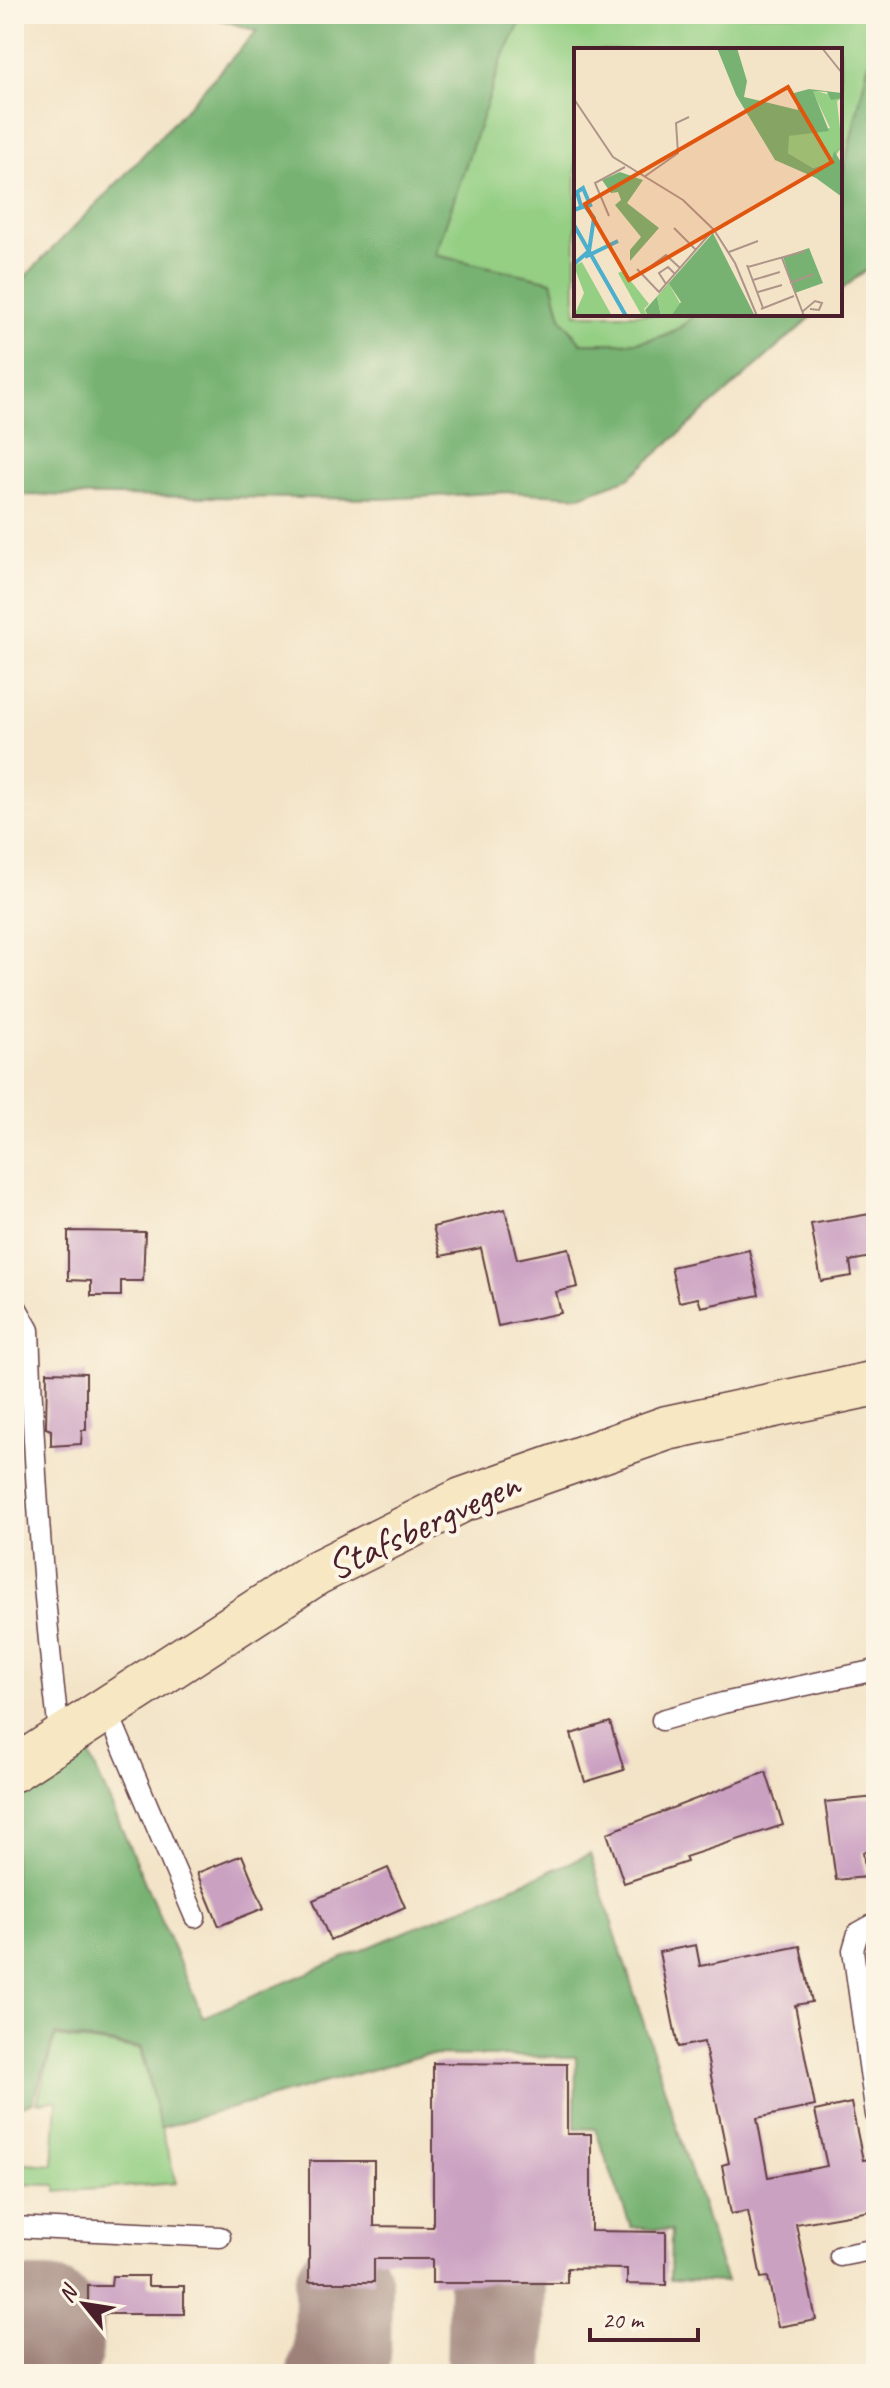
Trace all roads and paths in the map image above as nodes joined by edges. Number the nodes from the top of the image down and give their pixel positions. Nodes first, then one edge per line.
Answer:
1 (14, 1303) edge
2 (876, 1383) edge
3 (876, 1670) edge
4 (107, 1710) junction
5 (662, 1720) dead end
6 (60, 1740) junction
7 (14, 1769) edge
8 (195, 1917) dead end
9 (876, 1923) edge
10 (876, 2115) edge
11 (14, 2227) edge
12 (220, 2237) dead end
13 (876, 2249) edge
14 (840, 2256) dead end

1 - 6 lane
2 - 4 main road, Stafsbergvegen
3 - 5 lane
4 - 6 main road, Stafsbergvegen
4 - 8 lane
6 - 7 main road, Stafsbergvegen
9 - 10 lane
11 - 12 lane
13 - 14 lane

